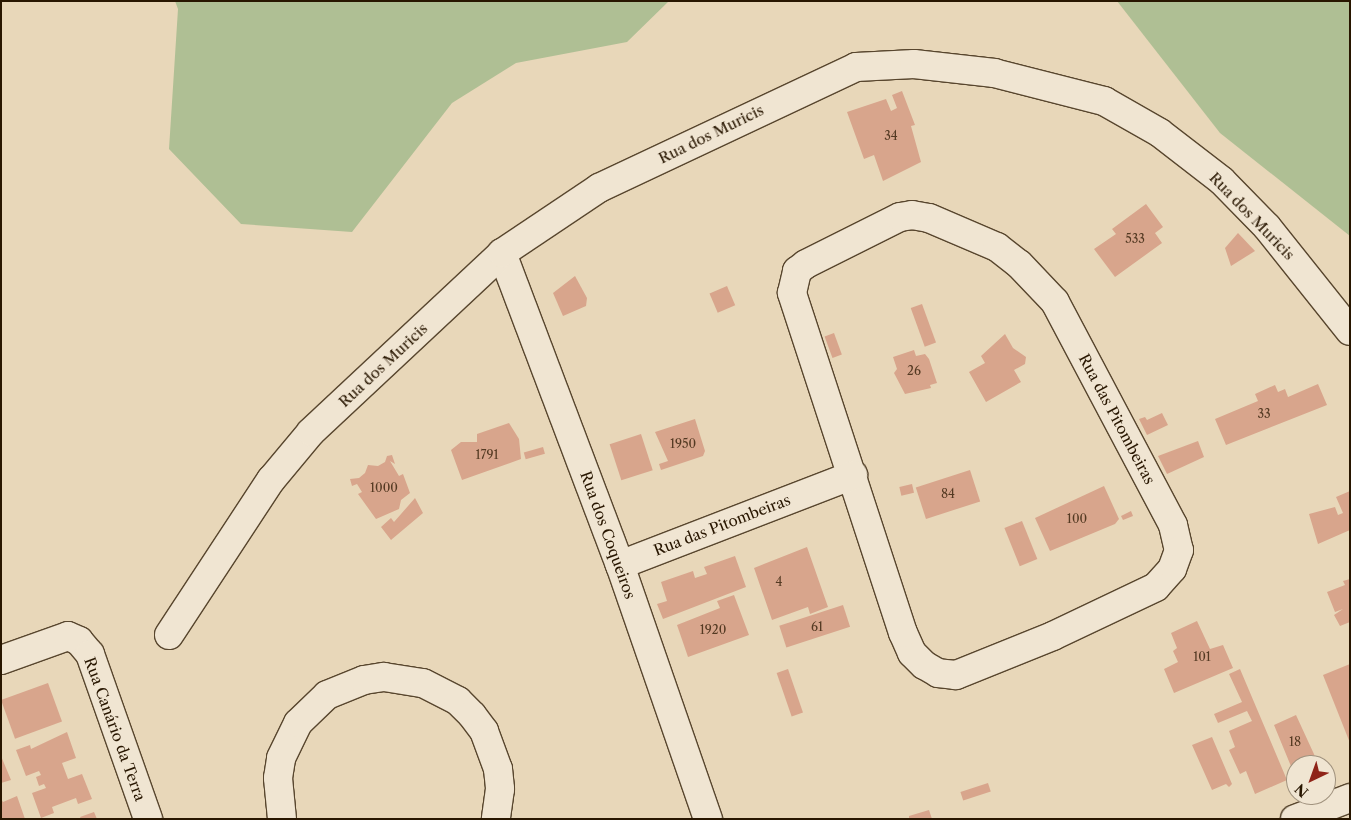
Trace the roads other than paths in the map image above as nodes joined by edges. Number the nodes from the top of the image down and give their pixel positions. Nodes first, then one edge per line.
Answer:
1 (502, 253) junction
2 (1350, 330) edge
3 (853, 475) junction
4 (620, 564) junction
5 (169, 635) dead end
6 (1, 660) edge
7 (1350, 798) edge
8 (148, 819) edge
9 (282, 819) edge
10 (496, 819) edge
11 (708, 819) edge
12 (1294, 819) edge

1 - 2 street, Rua dos Muricis
1 - 4 street, Rua dos Coqueiros
1 - 5 street, Rua dos Muricis
3 - 3 street, Rua das Pitombeiras
3 - 4 street, Rua das Pitombeiras
4 - 11 street, Rua dos Coqueiros
6 - 8 street, Rua Canário da Terra
7 - 12 street
9 - 10 street

